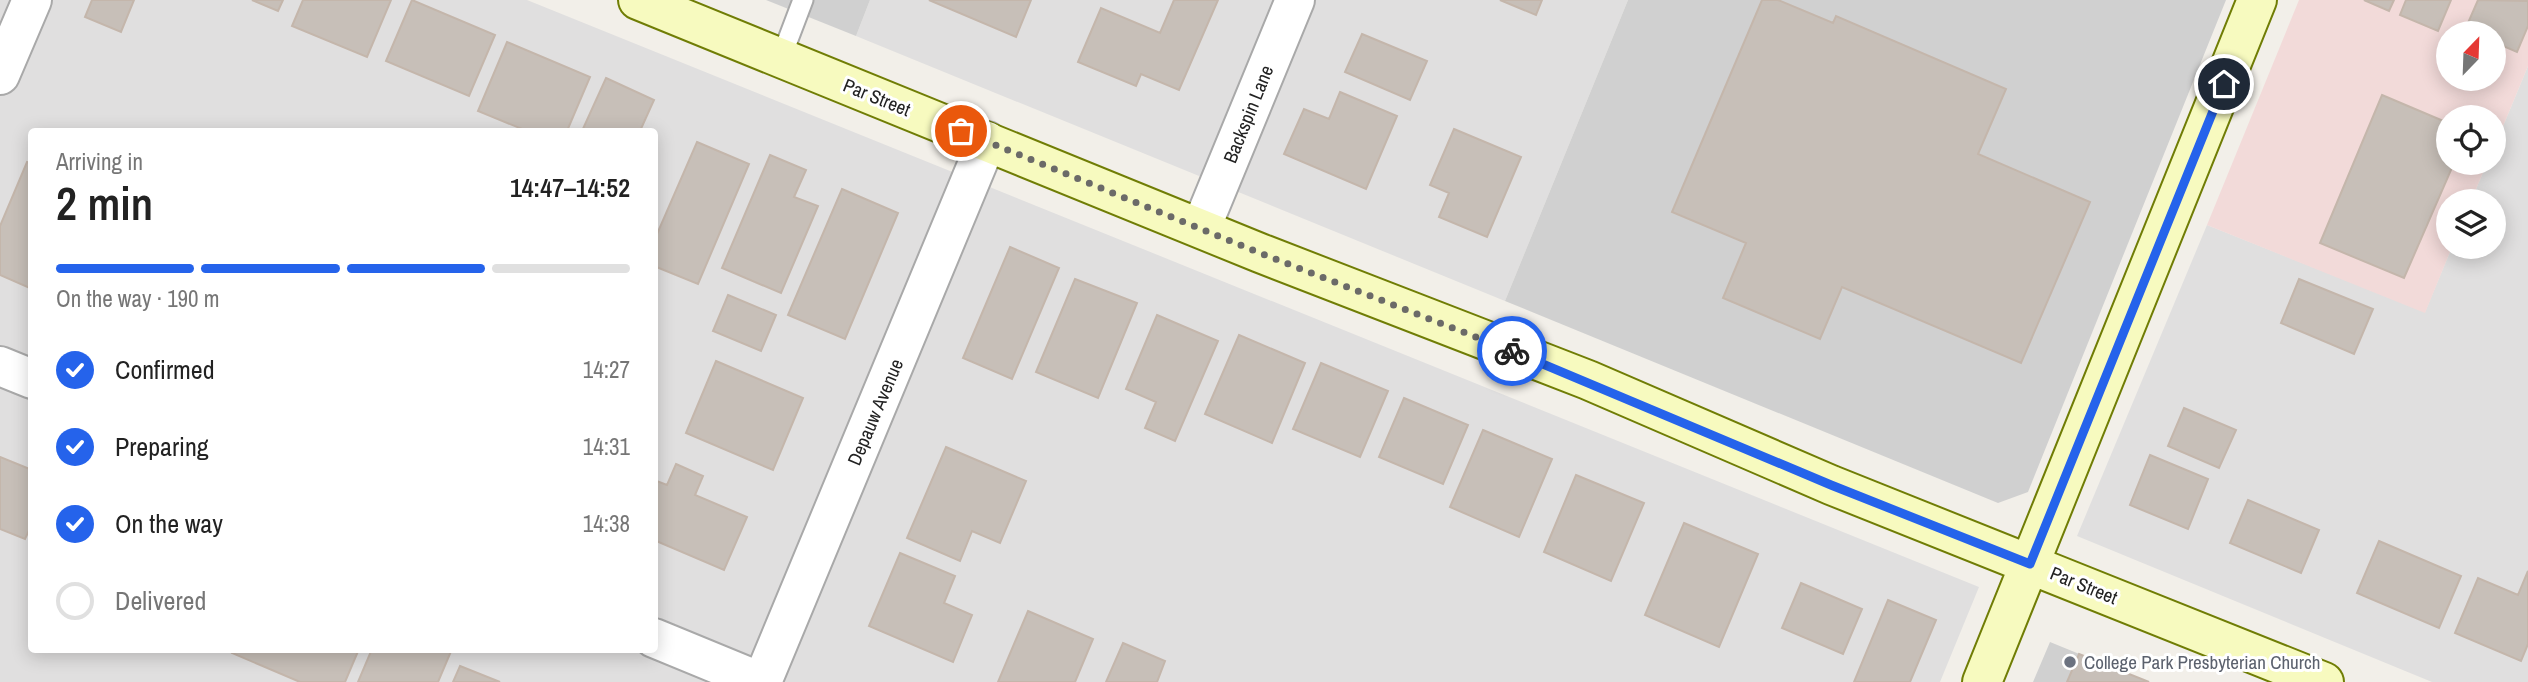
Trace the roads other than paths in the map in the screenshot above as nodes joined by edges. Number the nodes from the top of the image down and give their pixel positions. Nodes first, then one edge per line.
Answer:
1 (32, 0) edge
2 (638, 0) edge
3 (803, 0) edge
4 (1295, 0) edge
5 (2257, 0) edge
6 (781, 58) junction
7 (0, 75) edge
8 (987, 141) junction
9 (1200, 228) junction
10 (0, 366) edge
11 (28, 377) edge
12 (2030, 564) junction
13 (658, 640) edge
14 (762, 682) edge
15 (1982, 682) edge
16 (2324, 682) edge

1 - 7 street
2 - 6 street, Par Street
3 - 6 lane
4 - 9 street, Backspin Lane
5 - 12 street
6 - 8 street, Par Street
8 - 9 street, Par Street
8 - 14 street, Depauw Avenue
9 - 12 street, Par Street
10 - 11 street
12 - 15 street
12 - 16 street, Par Street
13 - 14 street

